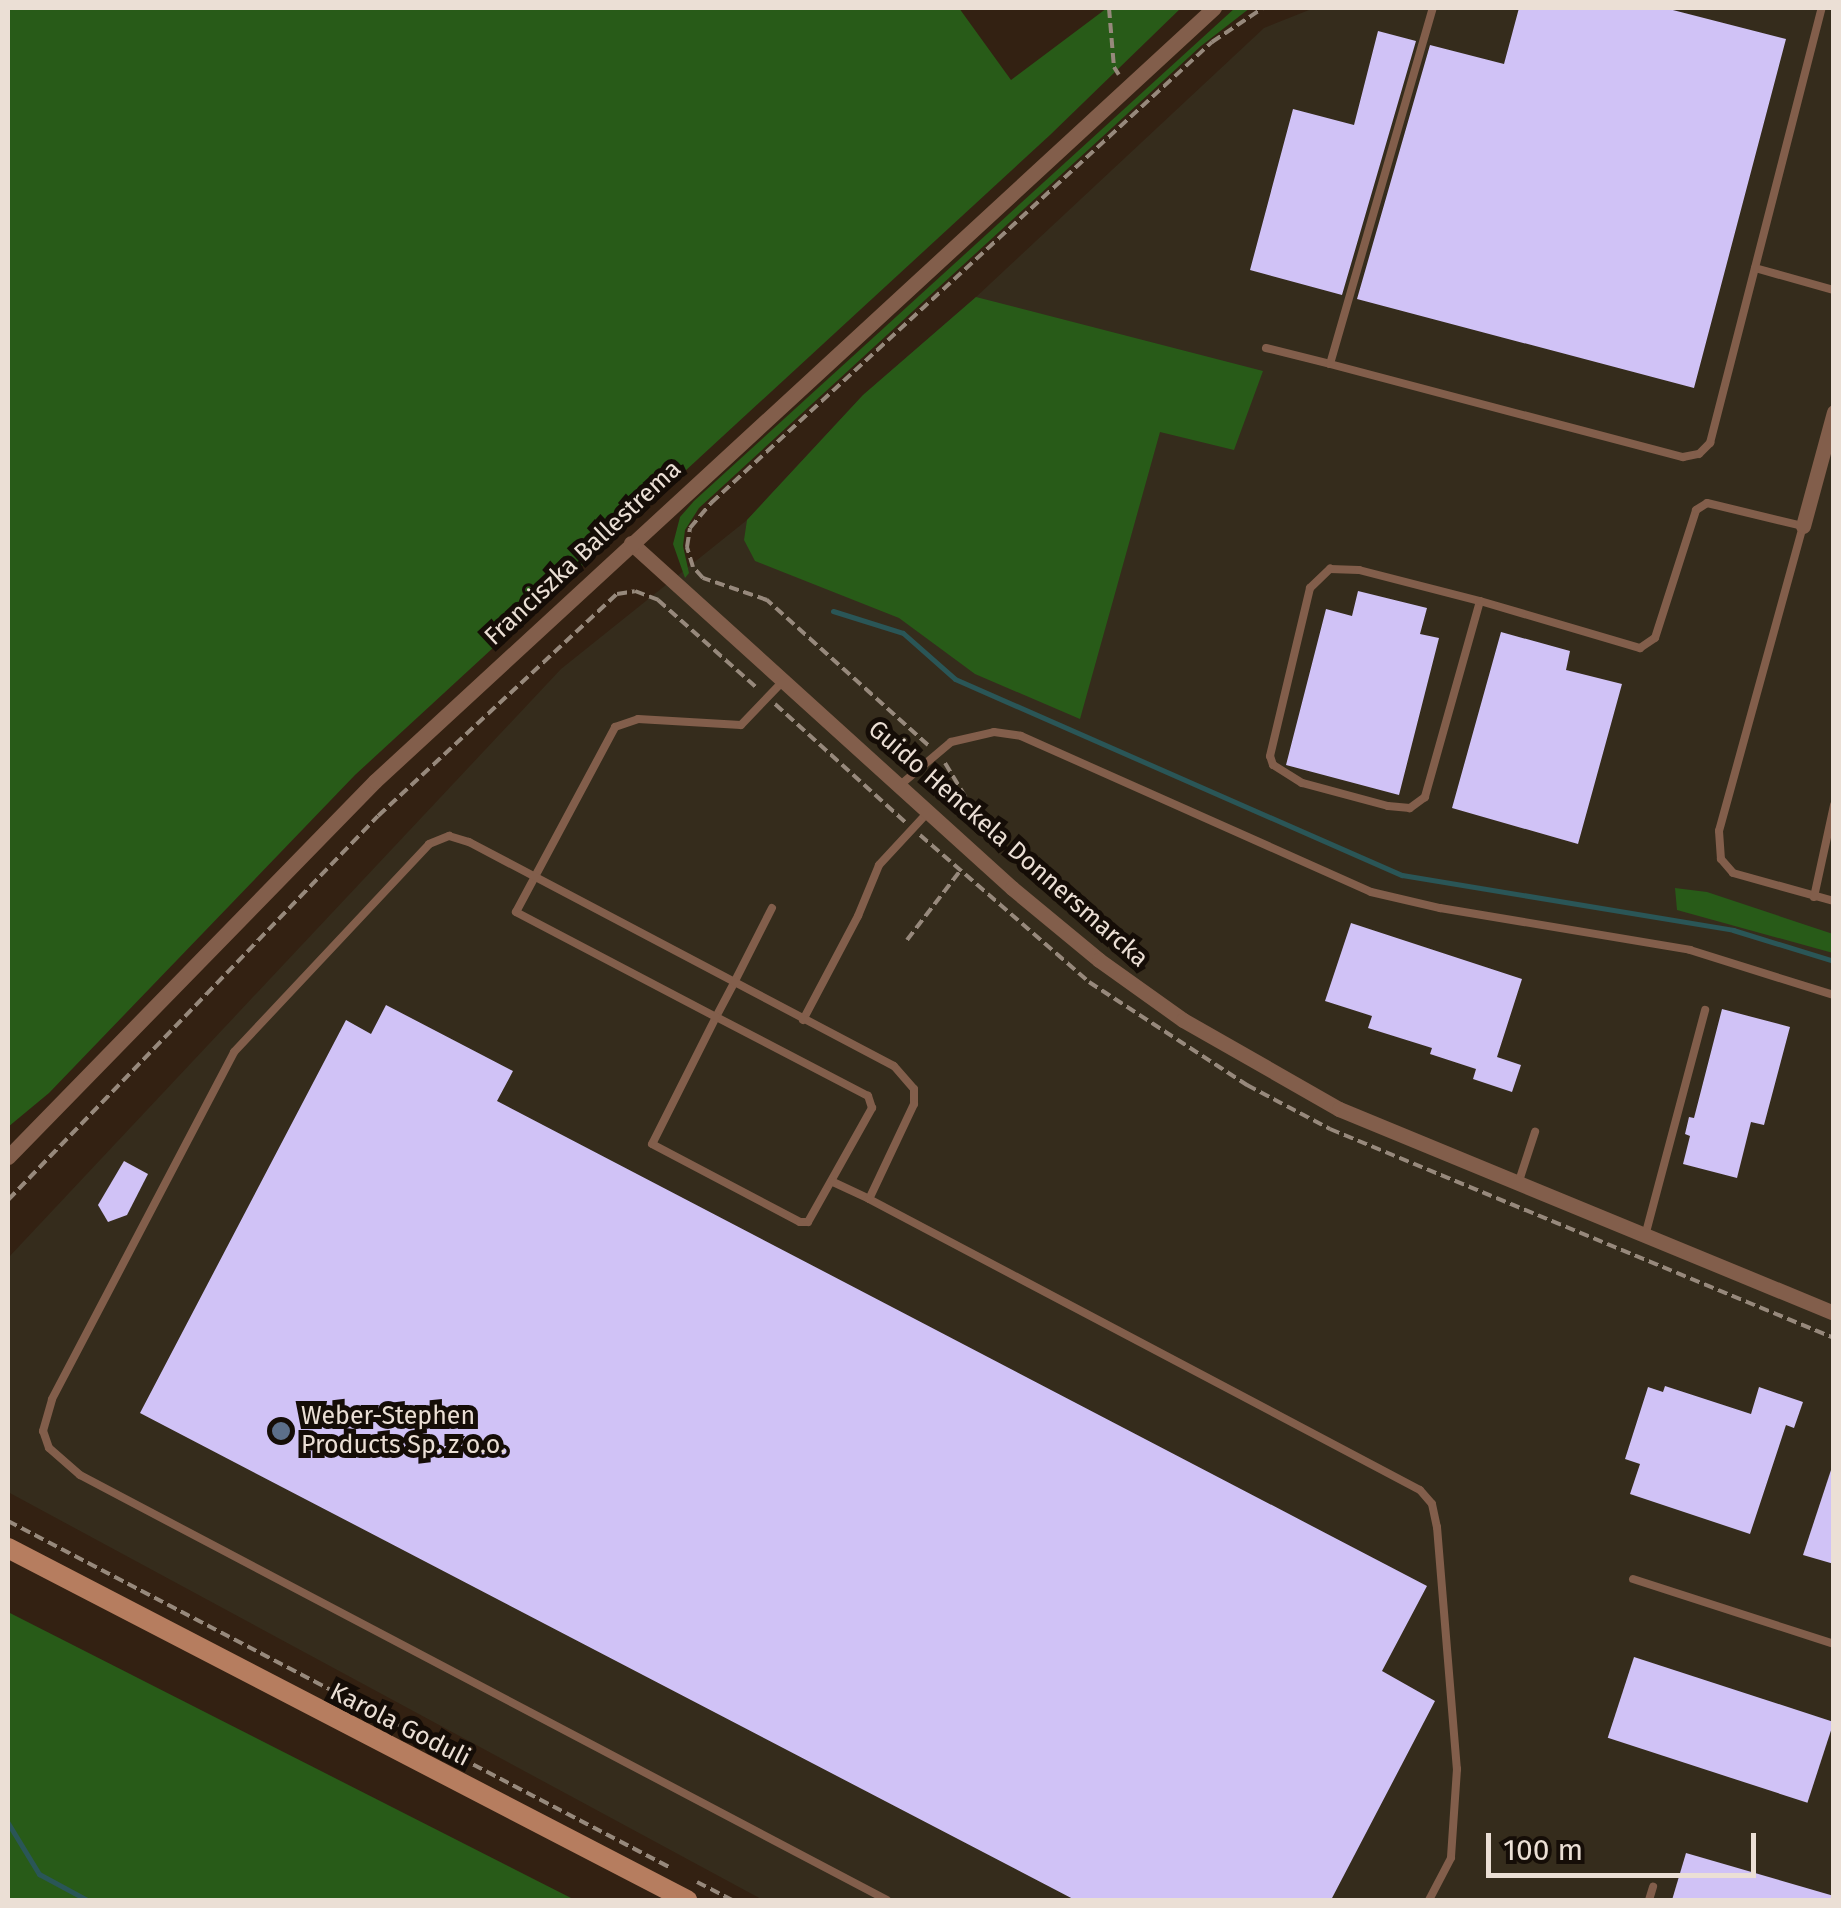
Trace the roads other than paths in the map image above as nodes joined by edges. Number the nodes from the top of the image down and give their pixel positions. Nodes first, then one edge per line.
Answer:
1 (1214, 8) edge
2 (1432, 8) edge
3 (1822, 8) edge
4 (1755, 268) junction
5 (1834, 290) edge
6 (1266, 348) dead end
7 (1330, 364) junction
8 (1834, 412) edge
9 (1803, 526) junction
10 (631, 543) junction
11 (1480, 601) junction
12 (783, 681) junction
13 (899, 786) junction
14 (1834, 805) edge
15 (928, 812) junction
16 (535, 877) junction
17 (1814, 897) junction
18 (1834, 902) edge
19 (772, 908) dead end
20 (734, 983) junction
21 (1834, 995) edge
22 (1704, 1010) dead end
23 (716, 1017) junction
24 (804, 1020) junction
25 (1535, 1132) dead end
26 (8, 1157) edge
27 (832, 1182) junction
28 (1517, 1186) junction
29 (869, 1199) junction
30 (1645, 1236) junction
31 (1834, 1313) edge
32 (8, 1548) edge
33 (8, 1564) edge
34 (1633, 1579) dead end
35 (90, 1594) junction
36 (1834, 1644) edge
37 (1653, 1887) dead end
38 (690, 1890) edge
39 (887, 1900) edge
40 (1429, 1900) edge
41 (1649, 1900) edge

1 - 10 street, Franciszka Ballestrema
2 - 7 lane
3 - 4 lane
4 - 5 lane
4 - 7 lane
6 - 7 lane
8 - 9 street
9 - 11 lane
9 - 17 lane
10 - 12 street, Guido Henckela Donnersmarcka
10 - 26 street, Franciszka Ballestrema
11 - 11 lane
12 - 13 street, Guido Henckela Donnersmarcka
12 - 16 lane
13 - 15 street, Guido Henckela Donnersmarcka
13 - 21 lane
14 - 17 lane
15 - 24 lane
15 - 28 street, Guido Henckela Donnersmarcka
16 - 20 lane
16 - 23 lane
16 - 39 lane
17 - 18 lane
19 - 20 lane
20 - 23 lane
20 - 24 lane
22 - 30 lane
23 - 27 lane
23 - 27 lane
24 - 29 lane
25 - 28 lane
27 - 29 lane
28 - 30 street, Guido Henckela Donnersmarcka
29 - 40 lane
30 - 31 street, Guido Henckela Donnersmarcka
32 - 35 street, Karola Goduli
33 - 35 street, Karola Goduli
34 - 36 lane
35 - 38 street, Karola Goduli
37 - 41 lane

